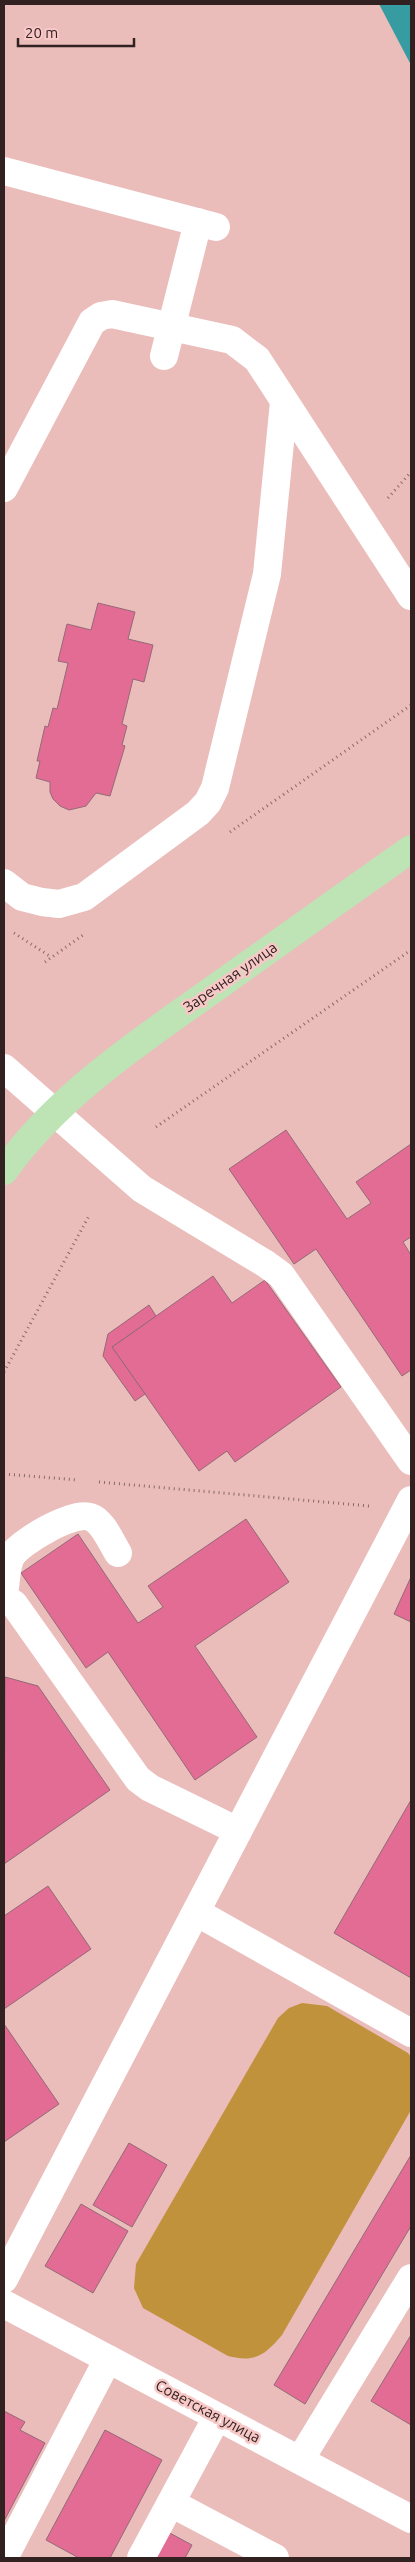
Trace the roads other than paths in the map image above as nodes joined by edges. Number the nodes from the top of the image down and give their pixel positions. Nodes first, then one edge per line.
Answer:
1 (4, 171) edge
2 (172, 327) junction
3 (164, 356) dead end
4 (284, 402) junction
5 (311, 444) junction
6 (278, 469) junction
7 (4, 488) edge
8 (411, 596) edge
9 (411, 848) edge
10 (4, 883) edge
11 (4, 1068) edge
12 (55, 1112) junction
13 (4, 1171) edge
14 (411, 1461) edge
15 (409, 1505) edge
16 (118, 1553) dead end
17 (4, 1593) edge
18 (4, 1599) edge
19 (238, 1831) junction
20 (196, 1912) junction
21 (411, 2033) edge
22 (411, 2278) edge
23 (4, 2279) edge
24 (4, 2304) edge
25 (108, 2359) junction
26 (217, 2417) junction
27 (300, 2460) junction
28 (171, 2503) junction
29 (411, 2519) edge
30 (4, 2558) edge
31 (141, 2558) edge
32 (275, 2558) edge

1 - 2 street
2 - 3 street
2 - 4 street
2 - 7 street
4 - 5 street
4 - 6 street
5 - 6 street
5 - 8 street
6 - 10 street
9 - 12 main road, Заречная улица
11 - 12 street
12 - 13 main road, Заречная улица
12 - 14 street
15 - 19 street
16 - 17 street
18 - 19 street
19 - 20 street
20 - 21 street
20 - 23 street
22 - 27 street
24 - 25 street, Советская улица
25 - 26 street, Советская улица
25 - 30 street
26 - 27 street, Советская улица
26 - 28 street
27 - 29 street, Советская улица
28 - 31 street
28 - 32 street

